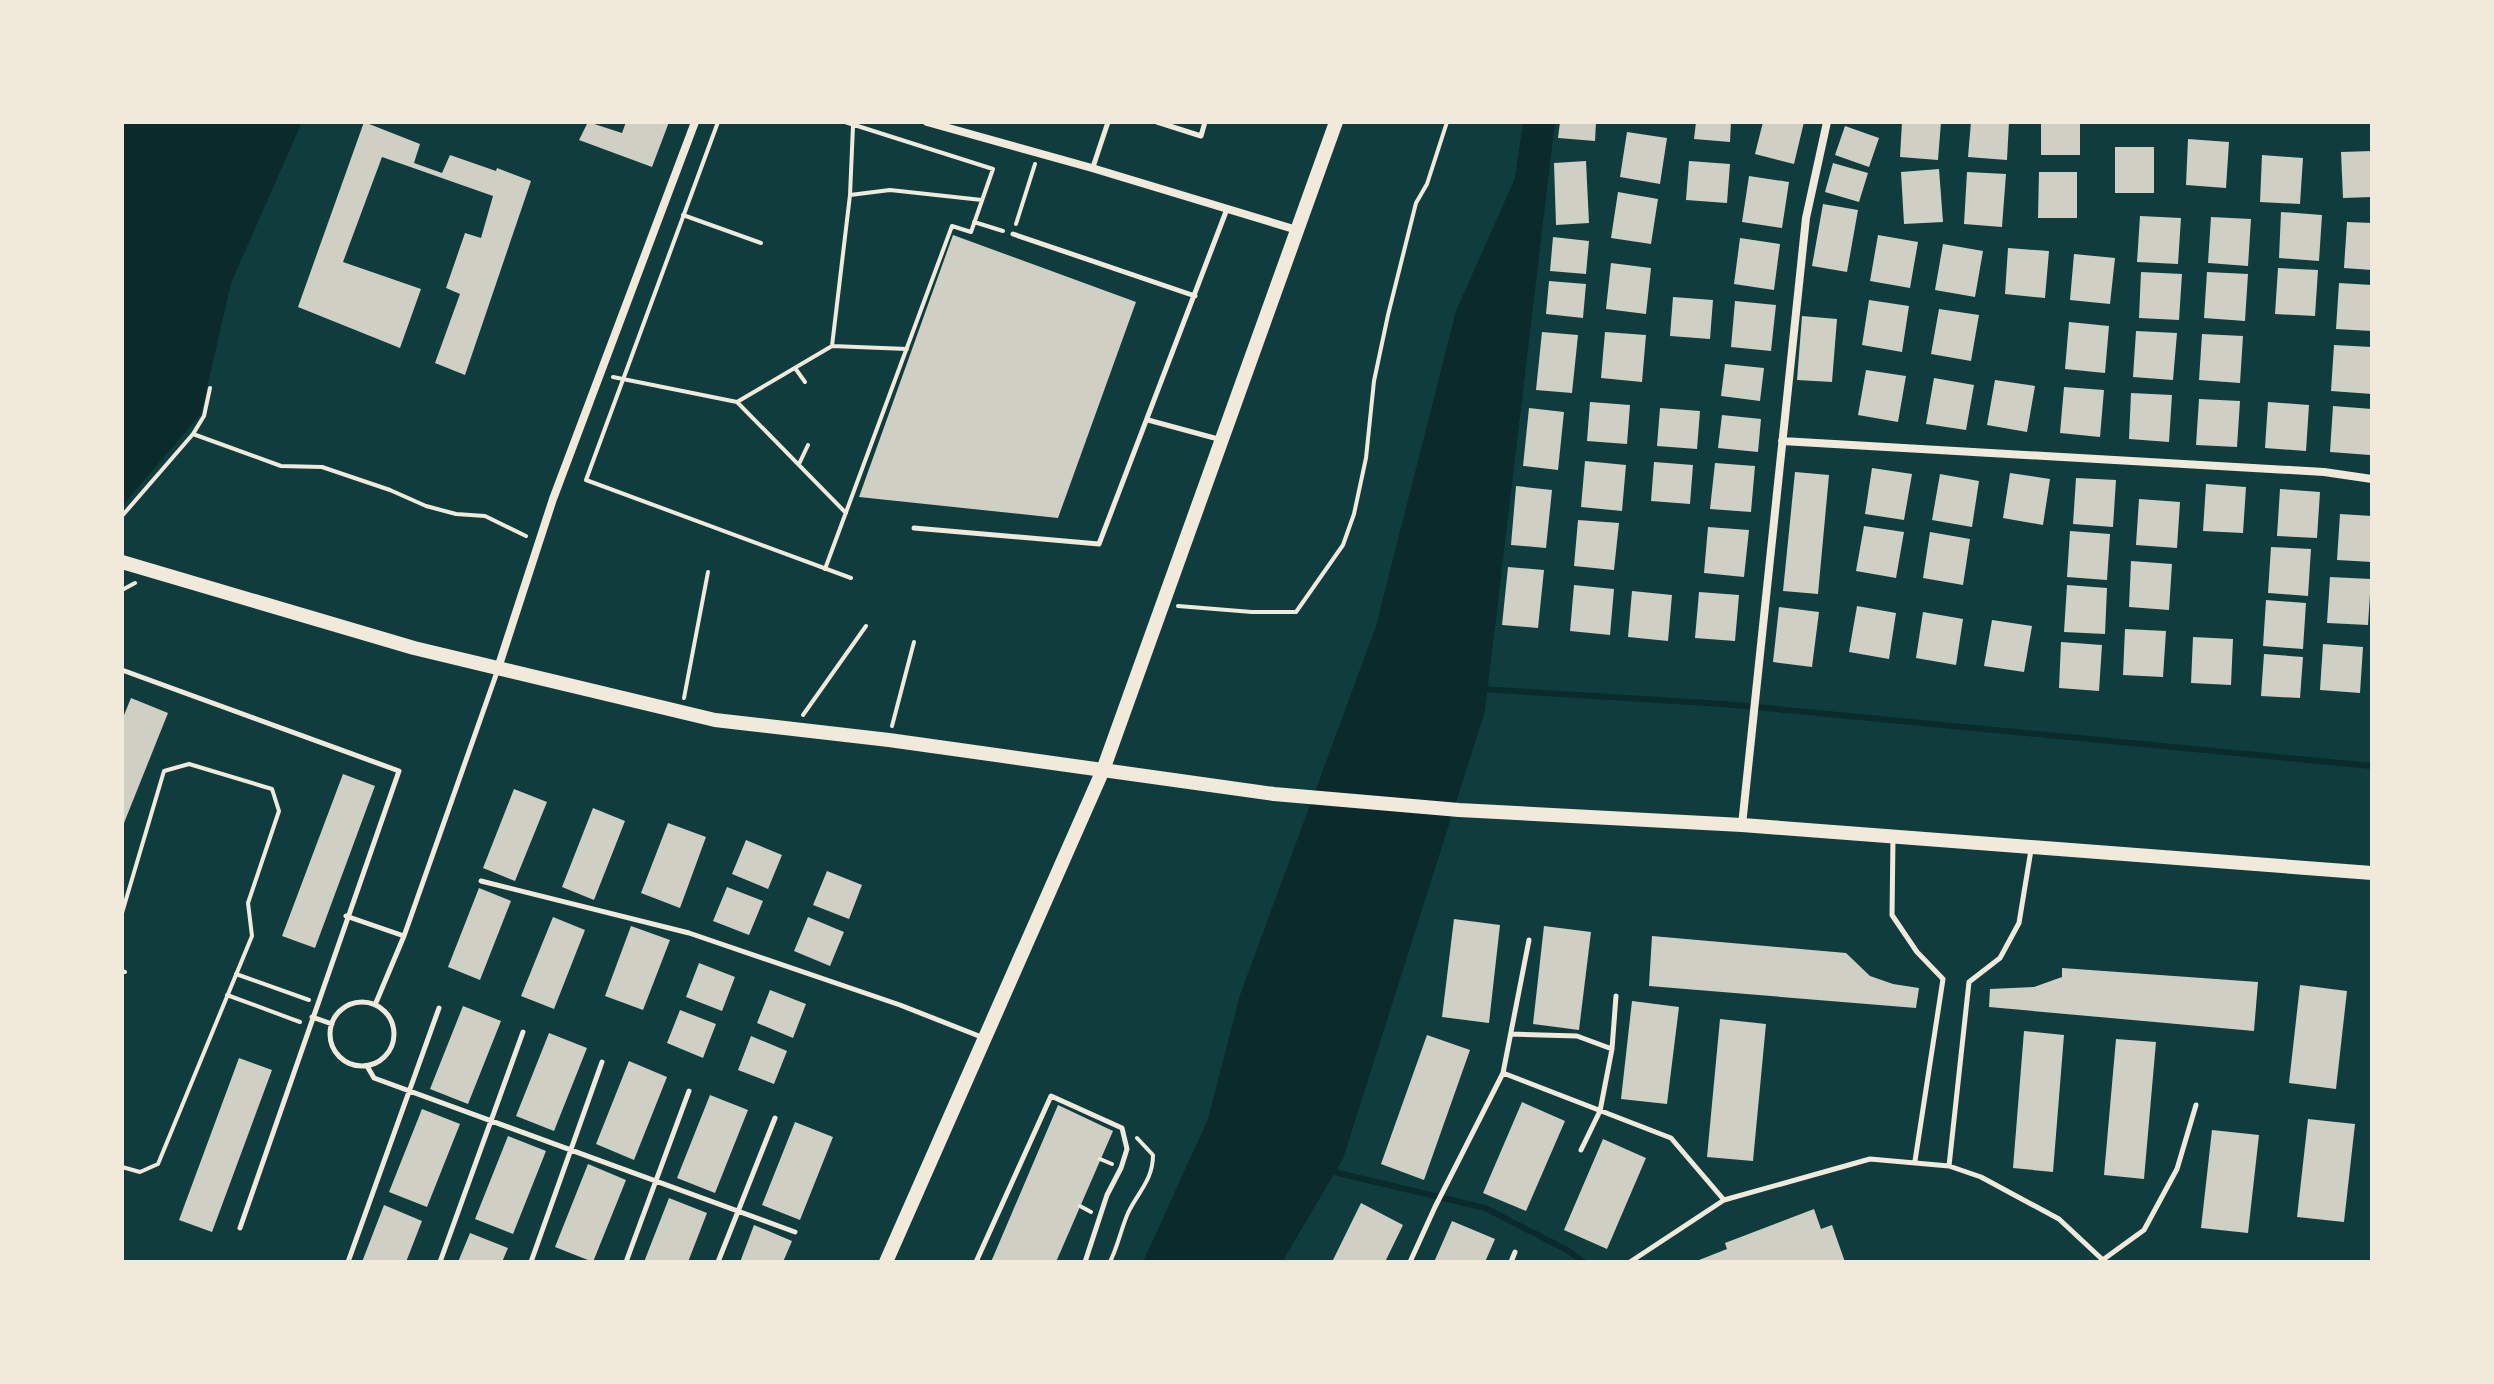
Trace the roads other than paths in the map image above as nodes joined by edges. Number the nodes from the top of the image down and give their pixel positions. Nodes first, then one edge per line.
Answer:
1 (695, 122) edge
2 (927, 122) edge
3 (1108, 122) edge
4 (1157, 122) edge
5 (1205, 122) edge
6 (1336, 122) edge
7 (1827, 122) edge
8 (1092, 168) junction
9 (1227, 208) junction
10 (1297, 230) junction
11 (1013, 234) road end
12 (1195, 296) junction
13 (1148, 420) junction
14 (1223, 441) junction
15 (1782, 441) junction
16 (2372, 479) edge
17 (914, 528) dead end
18 (126, 564) edge
19 (498, 668) junction
20 (122, 670) edge
21 (1103, 770) junction
22 (1742, 825) junction
23 (1893, 837) junction
24 (2031, 847) junction
25 (2372, 873) edge
26 (481, 881) dead end
27 (346, 916) junction
28 (404, 936) junction
29 (1529, 940) dead end
30 (1616, 996) dead end
31 (375, 1005) junction
32 (439, 1008) dead end
33 (312, 1017) junction
34 (332, 1024) junction
35 (523, 1032) dead end
36 (1511, 1034) junction
37 (985, 1038) junction
38 (1612, 1049) junction
39 (602, 1062) dead end
40 (367, 1066) junction
41 (1503, 1073) junction
42 (410, 1091) junction
43 (689, 1091) dead end
44 (2196, 1105) dead end
45 (1600, 1111) junction
46 (775, 1118) dead end
47 (490, 1121) junction
48 (570, 1150) junction
49 (1581, 1150) dead end
50 (1915, 1161) junction
51 (1949, 1166) junction
52 (657, 1181) junction
53 (1724, 1200) junction
54 (736, 1211) junction
55 (240, 1228) dead end
56 (795, 1232) dead end
57 (1515, 1252) dead end
58 (2104, 1260) edge
59 (348, 1262) edge
60 (440, 1262) edge
61 (531, 1262) edge
62 (626, 1262) edge
63 (718, 1262) edge
64 (886, 1262) edge
65 (976, 1262) edge
66 (1085, 1262) edge
67 (1410, 1262) edge
68 (1511, 1262) edge
69 (1630, 1262) edge

1 - 19 street
2 - 8 street
3 - 8 lane
4 - 5 lane
6 - 10 street
7 - 15 street
8 - 9 street
9 - 10 street
9 - 12 lane
10 - 14 street
11 - 12 lane
12 - 13 lane
13 - 14 lane
13 - 17 lane
14 - 21 street
15 - 16 street
15 - 22 street
18 - 19 street
19 - 21 street
19 - 28 lane
20 - 27 lane
21 - 22 street
21 - 37 street
22 - 23 street
23 - 24 street
23 - 50 lane
24 - 25 street
24 - 51 lane
26 - 37 lane
27 - 28 lane
27 - 33 lane
28 - 31 lane
29 - 36 lane
30 - 38 lane
31 - 34 lane
31 - 40 lane
32 - 42 lane
33 - 34 lane
33 - 55 lane
34 - 40 lane
35 - 47 lane
36 - 38 lane
36 - 41 lane
37 - 64 street
38 - 45 lane
39 - 48 lane
40 - 42 lane
41 - 45 lane
41 - 67 lane
42 - 47 lane
42 - 59 lane
43 - 52 lane
44 - 58 lane
45 - 49 lane
45 - 53 lane
46 - 54 lane
47 - 48 lane
47 - 60 lane
48 - 52 lane
48 - 61 lane
50 - 51 lane
50 - 53 lane
51 - 58 lane
52 - 54 lane
52 - 62 lane
53 - 69 lane
54 - 56 lane
54 - 63 lane
57 - 68 lane
65 - 66 lane

